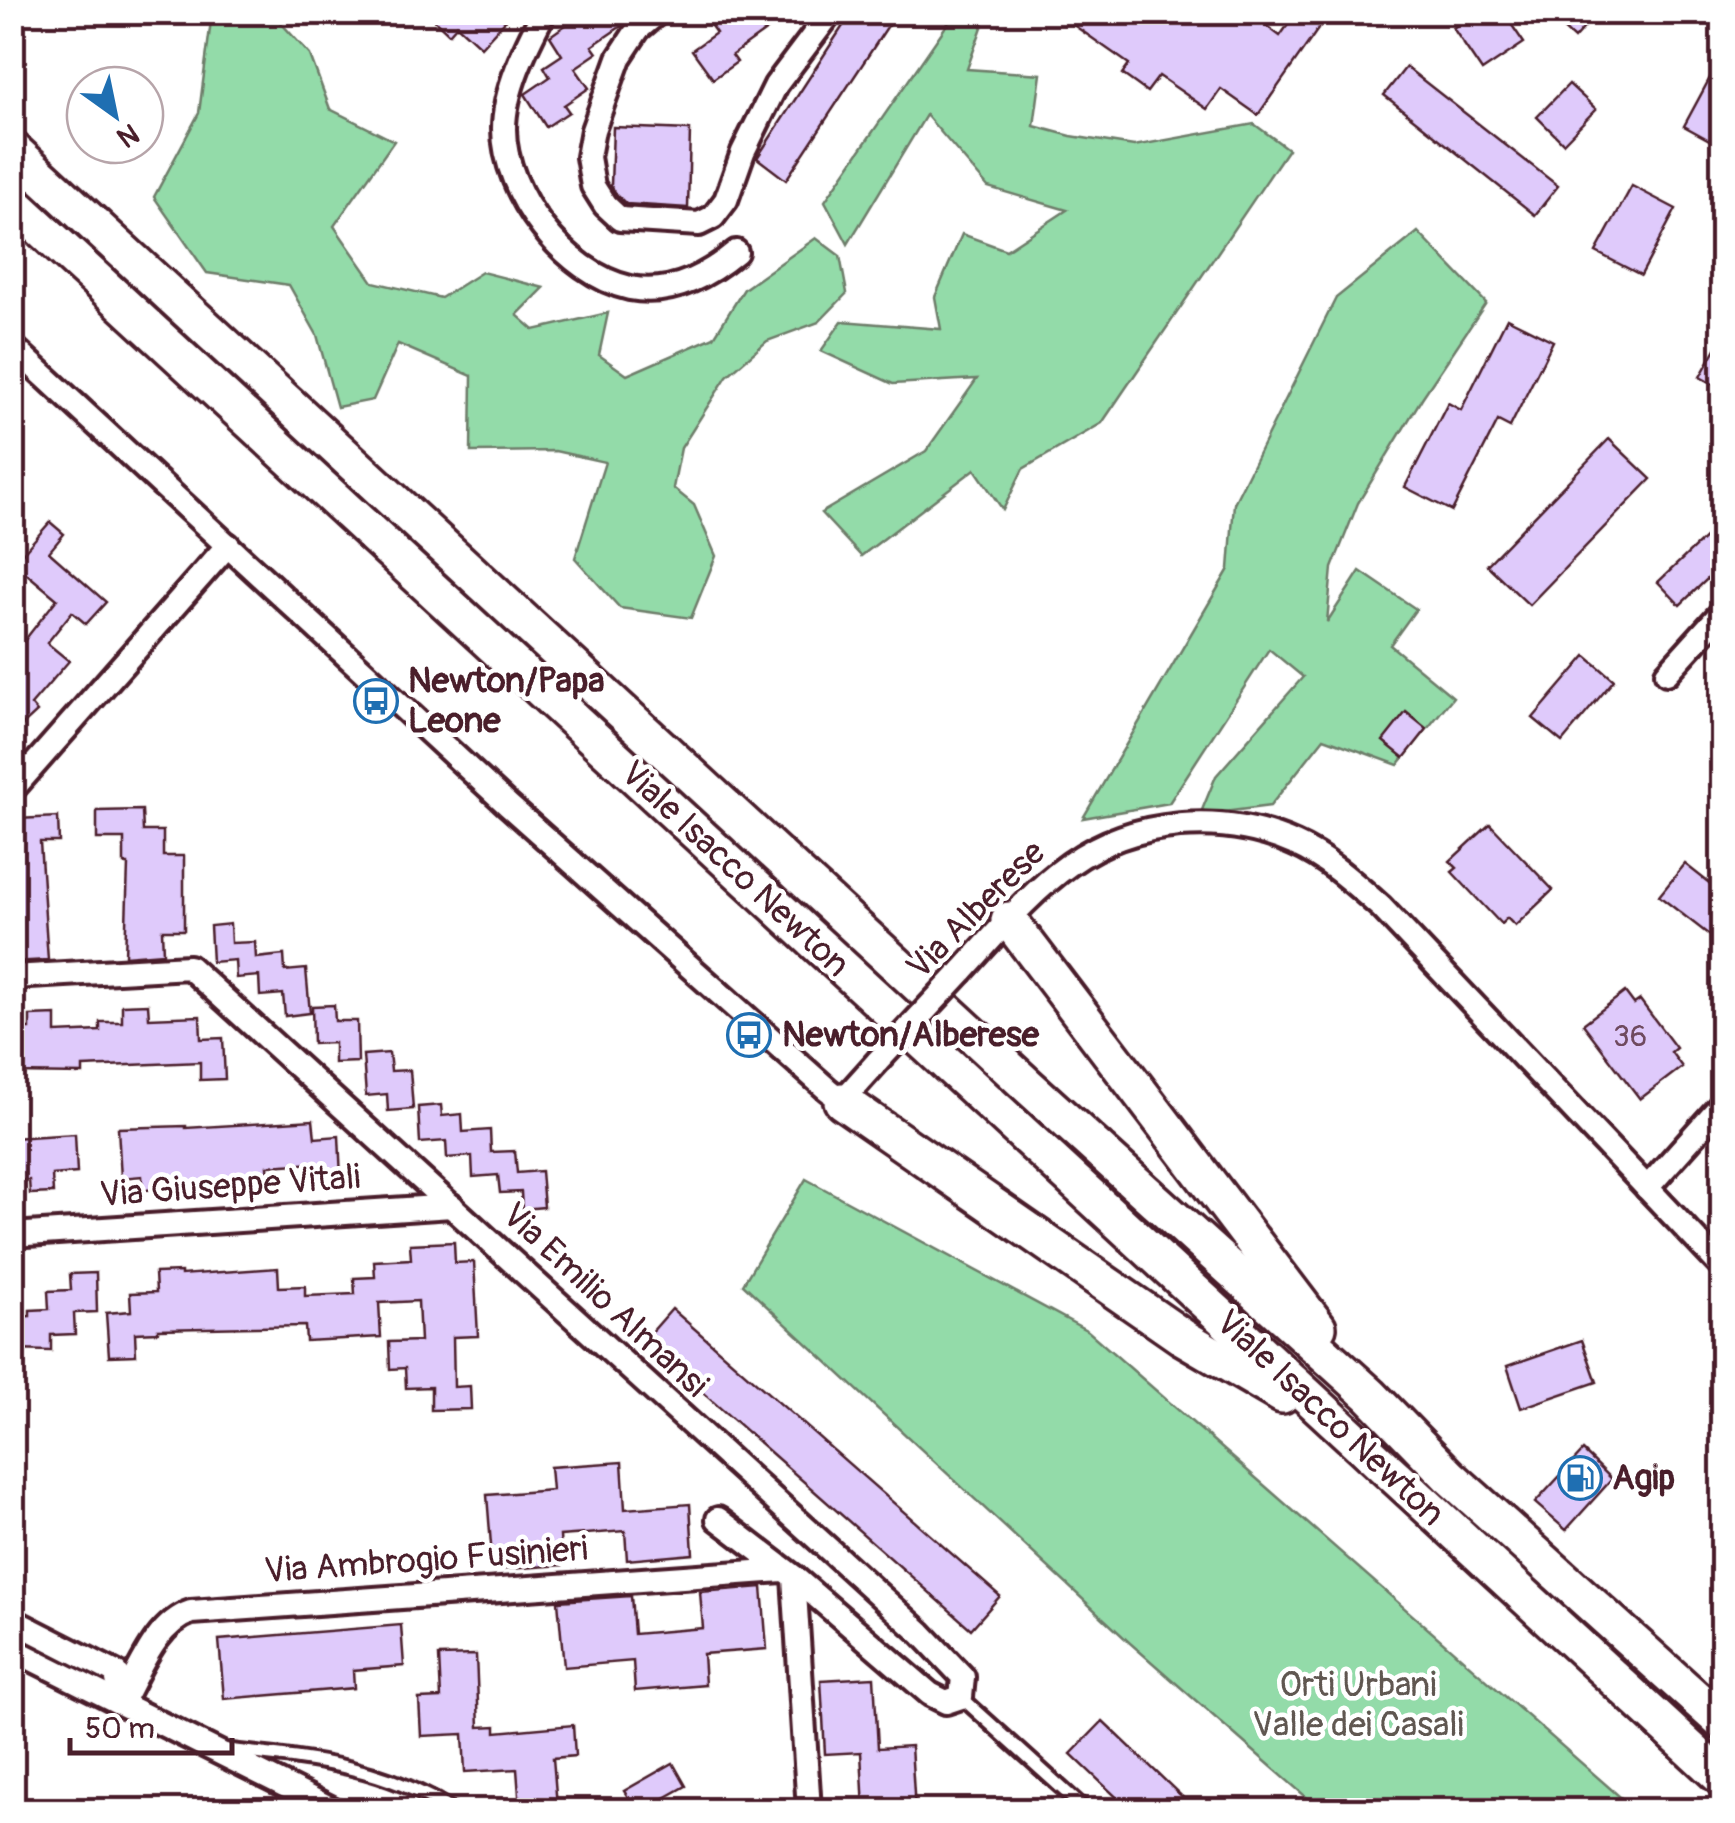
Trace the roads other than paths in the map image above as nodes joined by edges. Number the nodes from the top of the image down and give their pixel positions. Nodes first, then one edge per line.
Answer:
1 (544, 12) edge
2 (658, 12) edge
3 (831, 12) edge
4 (12, 149) edge
5 (12, 202) edge
6 (736, 252) dead end
7 (12, 346) edge
8 (228, 545) junction
9 (1722, 612) edge
10 (1667, 673) dead end
11 (12, 790) edge
12 (1008, 920) junction
13 (12, 977) edge
14 (842, 1101) junction
15 (1722, 1104) edge
16 (1647, 1188) junction
17 (452, 1206) junction
18 (12, 1236) edge
19 (1722, 1267) edge
20 (1370, 1395) junction
21 (1344, 1432) junction
22 (718, 1518) dead end
23 (789, 1573) junction
24 (12, 1620) edge
25 (12, 1649) edge
26 (962, 1698) junction
27 (121, 1703) junction
28 (1722, 1722) edge
29 (212, 1748) junction
30 (1722, 1778) edge
31 (332, 1810) edge
32 (452, 1810) edge
33 (809, 1810) edge
34 (1086, 1810) edge

1 - 6 street
2 - 3 street
4 - 20 highway, Viale Isacco Newton
5 - 21 highway, Viale Isacco Newton
7 - 8 street
8 - 11 street
8 - 14 street
9 - 10 street
12 - 14 street, Via Alberese, bridge
12 - 16 street, Via Alberese
12 - 20 highway
13 - 17 street, Via Emilio Almansi
14 - 21 highway
15 - 16 street
16 - 19 street, Via Alberese
17 - 18 street, Via Giuseppe Vitali
17 - 26 street, Via Emilio Almansi
20 - 28 highway, Viale Isacco Newton
21 - 30 highway, Viale Isacco Newton
22 - 23 street
23 - 26 street
23 - 27 street, Via Ambrogio Fusinieri
23 - 33 street
24 - 27 street
25 - 27 street
26 - 34 lane, Via Emilio Almansi
27 - 29 street
29 - 31 street
29 - 32 lane

